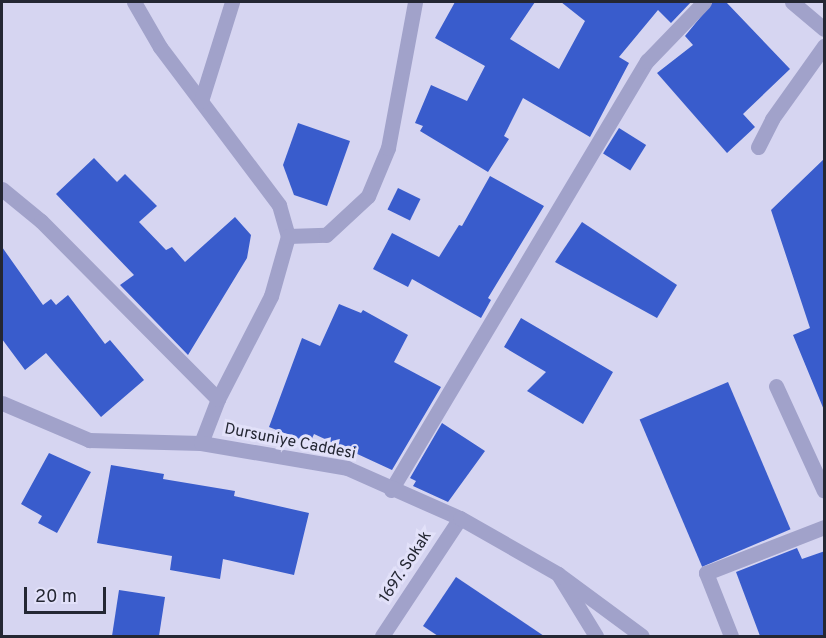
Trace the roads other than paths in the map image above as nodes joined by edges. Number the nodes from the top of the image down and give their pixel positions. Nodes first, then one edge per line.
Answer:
1 (135, 2) edge
2 (232, 2) edge
3 (415, 2) edge
4 (704, 2) edge
5 (792, 2) edge
6 (825, 29) edge
7 (825, 46) edge
8 (201, 101) junction
9 (758, 147) dead end
10 (2, 189) edge
11 (288, 236) junction
12 (776, 386) dead end
13 (218, 399) junction
14 (2, 403) edge
15 (201, 443) junction
16 (392, 490) junction
17 (825, 491) edge
18 (460, 518) junction
19 (825, 527) edge
20 (558, 574) junction
21 (382, 636) edge
22 (596, 636) edge
23 (642, 636) edge
24 (730, 636) edge

1 - 8 street
2 - 8 street
3 - 11 street
4 - 16 street
5 - 6 street
7 - 9 street
8 - 11 street
10 - 13 street
11 - 13 street
12 - 17 street
13 - 15 street
14 - 15 street, Dursuniye Caddesi
15 - 16 street, Dursuniye Caddesi
16 - 18 street, Dursuniye Caddesi
18 - 20 street, Dursuniye Caddesi
18 - 21 street, 1697. Sokak
19 - 24 street
20 - 22 street
20 - 23 street, Dursuniye Caddesi

